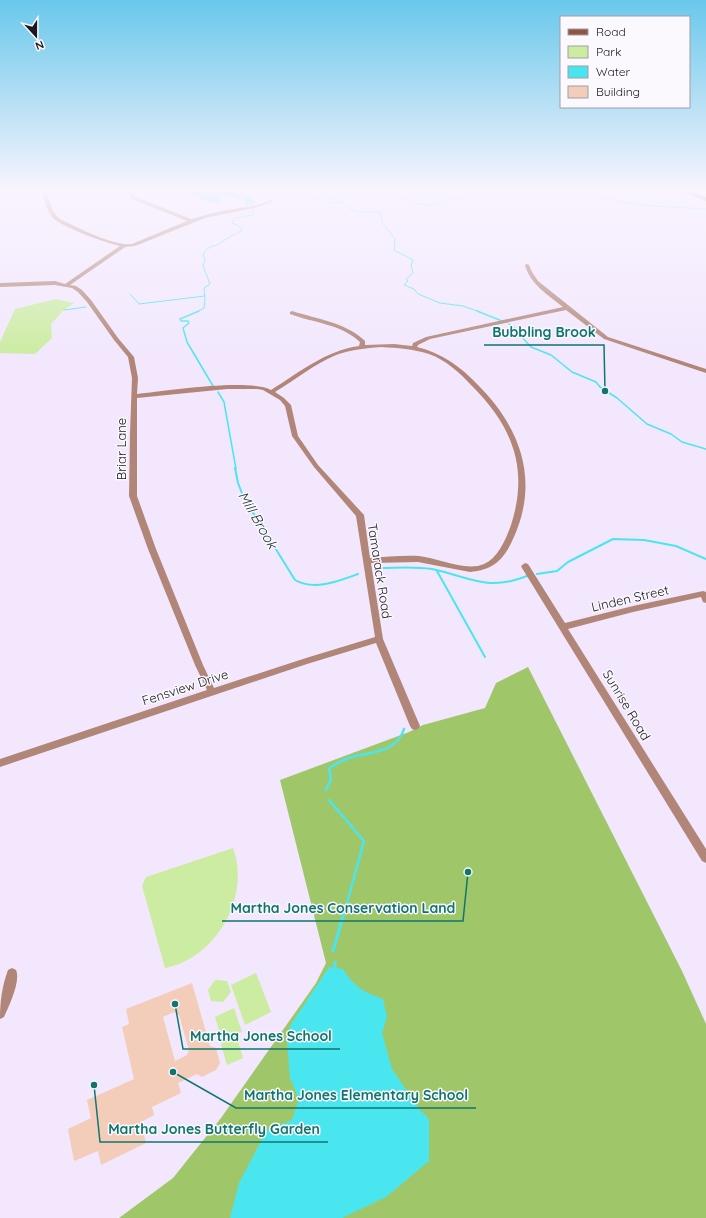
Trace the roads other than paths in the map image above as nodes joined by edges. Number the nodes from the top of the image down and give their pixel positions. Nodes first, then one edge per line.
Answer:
1 (119, 245) edge
2 (133, 245) edge
3 (124, 246) junction
4 (527, 265) dead end
5 (68, 284) junction
6 (0, 285) edge
7 (567, 308) junction
8 (292, 313) dead end
9 (362, 348) junction
10 (414, 349) junction
11 (706, 371) edge
12 (271, 392) junction
13 (134, 396) junction
14 (367, 561) junction
15 (525, 566) dead end
16 (704, 597) edge
17 (564, 627) junction
18 (379, 639) junction
19 (212, 692) junction
20 (415, 726) dead end
21 (0, 763) edge
22 (706, 858) edge
23 (12, 974) dead end
24 (0, 1013) edge

1 - 3 street
2 - 3 street
3 - 5 street
4 - 7 street
5 - 6 street
5 - 13 street, Briar Lane
7 - 10 street
7 - 11 street
8 - 9 street
9 - 10 street
9 - 12 street
10 - 14 street
12 - 13 street, Tamarack Road
12 - 14 street, Tamarack Road
13 - 19 street, Briar Lane
14 - 18 street, Tamarack Road
15 - 17 street, Sunrise Road
16 - 17 street, Linden Street
17 - 22 street, Sunrise Road
18 - 19 street, Fensview Drive
18 - 20 street, Tamarack Road
19 - 21 street, Fensview Drive
23 - 24 street

